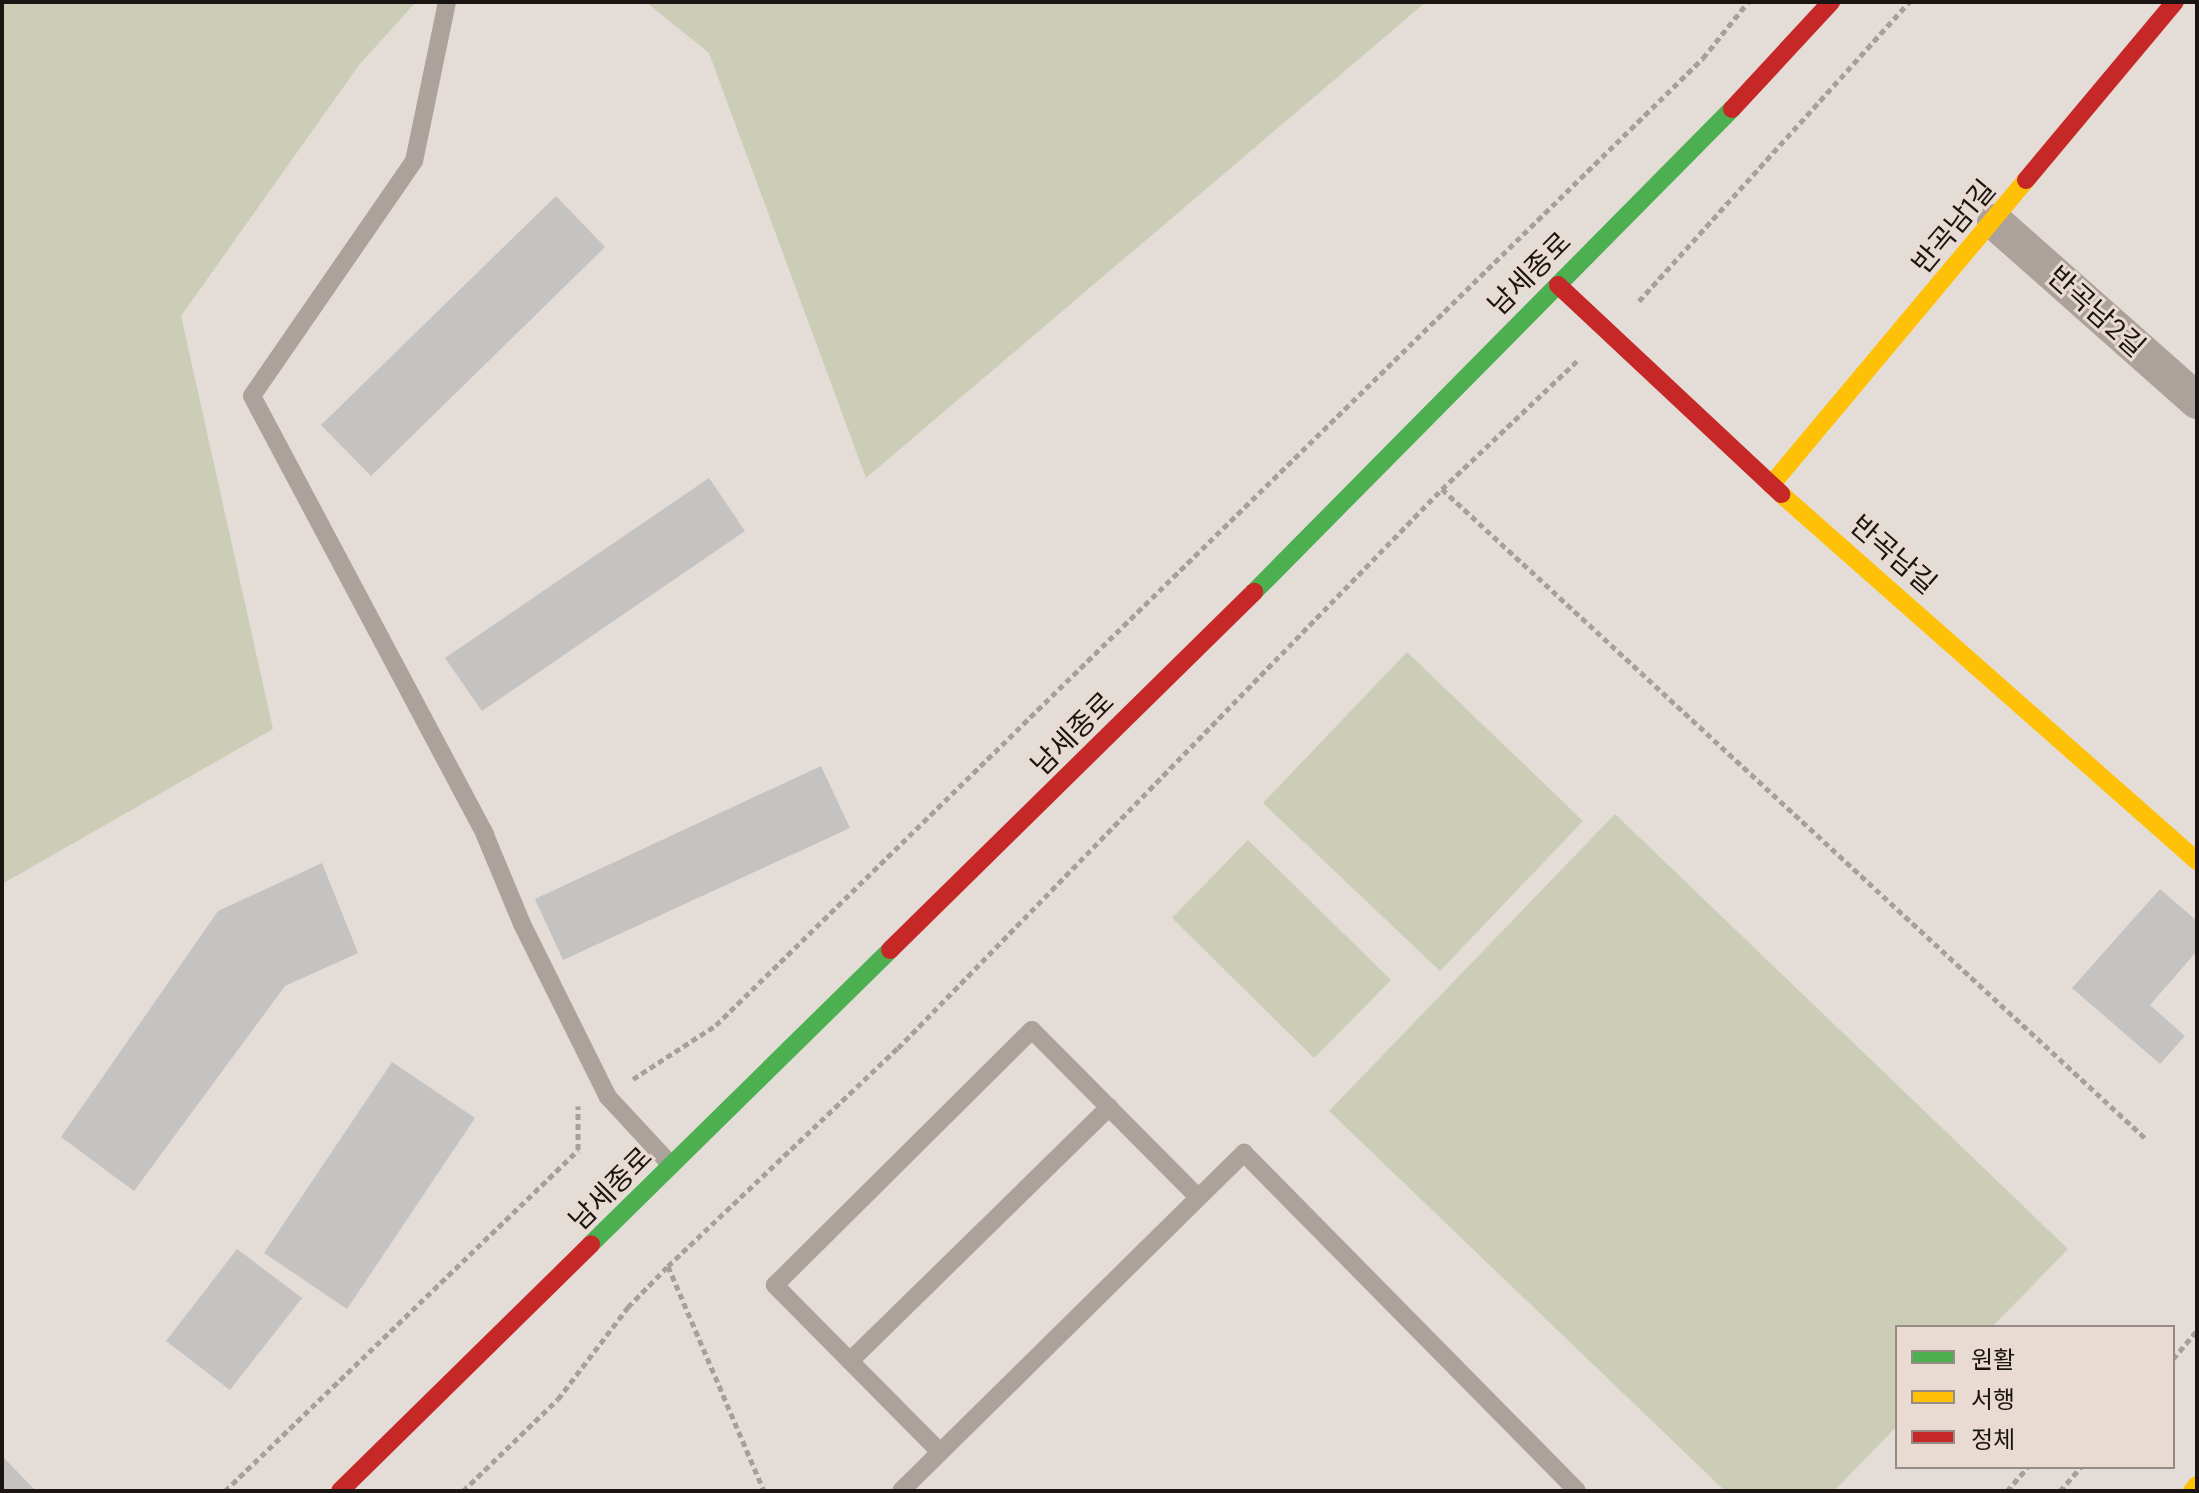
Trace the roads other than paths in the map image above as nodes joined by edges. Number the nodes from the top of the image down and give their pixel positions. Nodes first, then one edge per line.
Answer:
1 (447, 2) edge
2 (1831, 2) edge
3 (2175, 2) edge
4 (1995, 222) junction
5 (1558, 285) junction
6 (2197, 401) edge
7 (1771, 485) junction
8 (2197, 861) edge
9 (1109, 1107) junction
10 (673, 1167) junction
11 (1198, 1197) junction
12 (850, 1361) junction
13 (940, 1452) junction
14 (2197, 1485) edge
15 (340, 1491) edge
16 (901, 1491) edge
17 (1577, 1491) edge
18 (2192, 1491) edge

1 - 10 lane
2 - 5 main road, 남세종로
3 - 4 main road, 반곡남1길
4 - 6 street, 반곡남2길
4 - 7 main road, 반곡남1길
5 - 7 main road, 반곡남길
5 - 10 main road, 남세종로
7 - 8 main road, 반곡남길
9 - 11 lane
9 - 12 lane
9 - 12 lane
10 - 15 main road, 남세종로
11 - 13 lane
11 - 17 lane
12 - 13 lane
13 - 16 lane
14 - 18 main road

